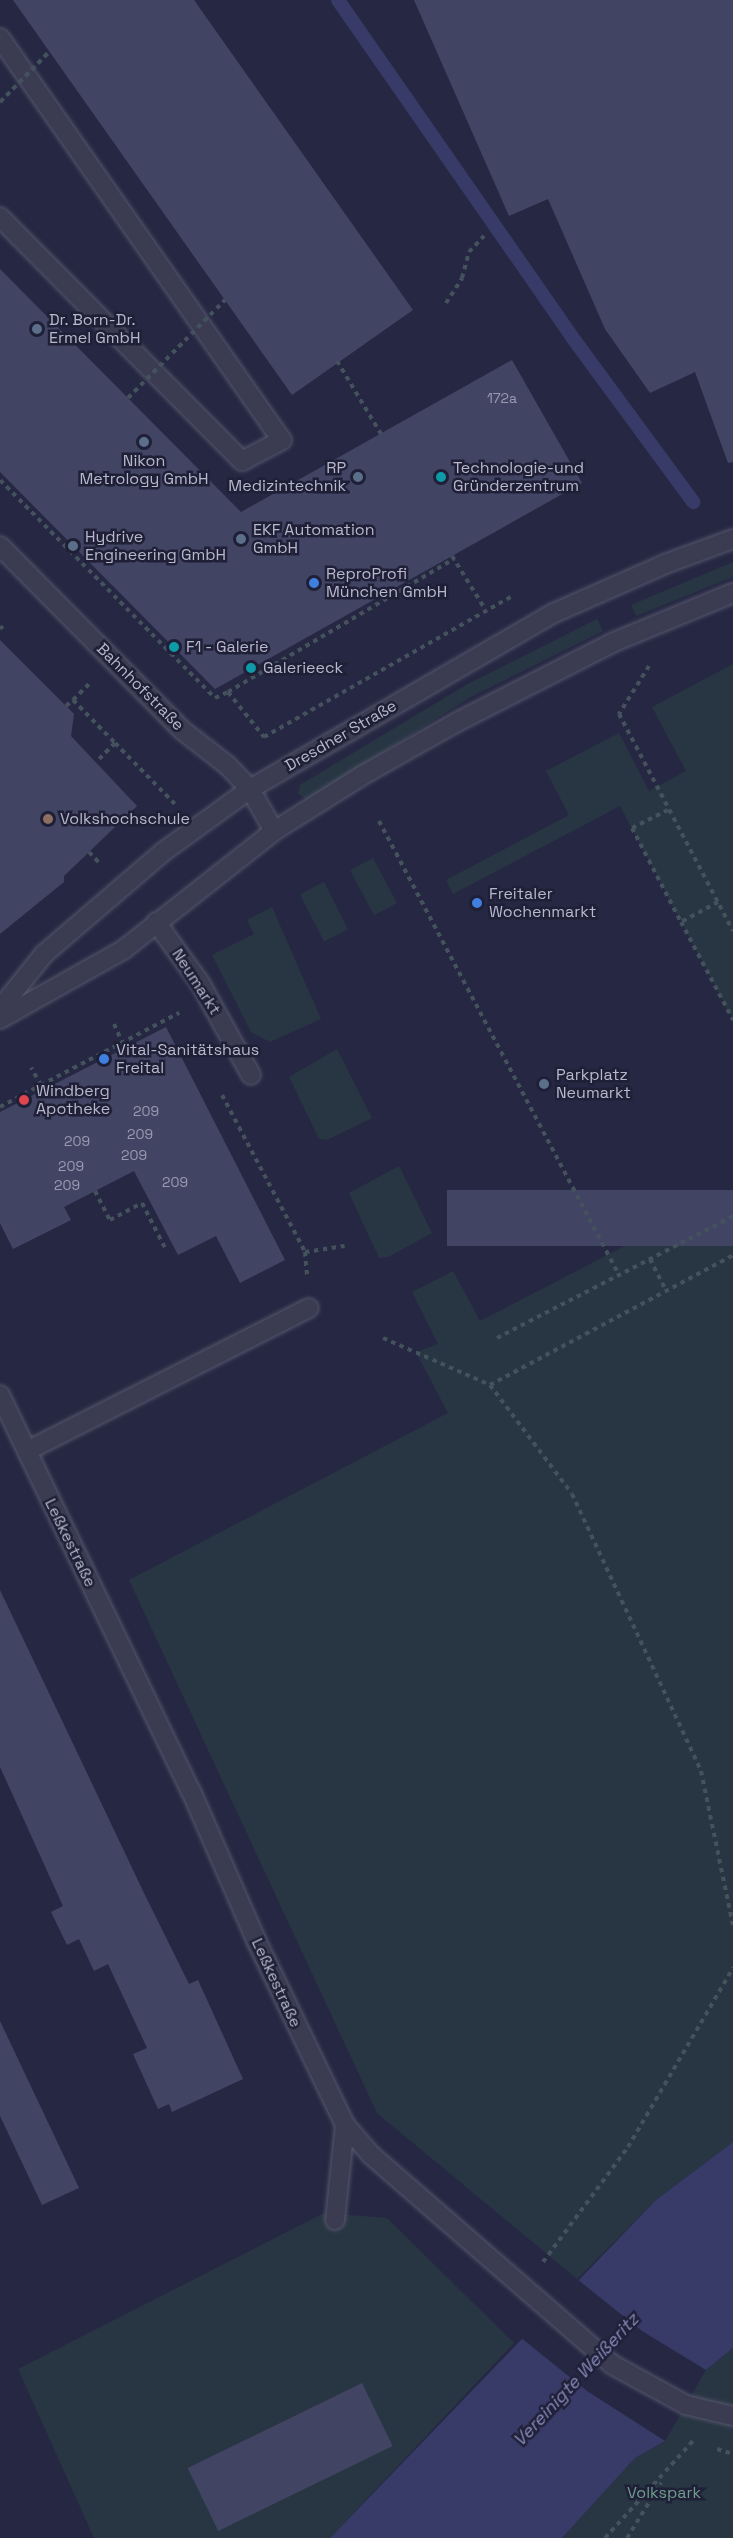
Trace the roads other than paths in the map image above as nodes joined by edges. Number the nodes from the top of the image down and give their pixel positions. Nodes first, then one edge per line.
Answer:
1 (0, 38) edge
2 (0, 217) edge
3 (733, 539) edge
4 (0, 546) edge
5 (733, 593) edge
6 (250, 789) junction
7 (274, 831) junction
8 (156, 922) junction
9 (0, 1009) edge
10 (0, 1019) edge
11 (251, 1075) dead end
12 (309, 1308) dead end
13 (0, 1395) edge
14 (27, 1451) junction
15 (345, 2125) junction
16 (335, 2220) dead end
17 (733, 2416) edge

1 - 2 street
3 - 6 street, Dresdner Straße
4 - 6 street, Bahnhofstraße
5 - 7 street
6 - 7 street, Bahnhofstraße
6 - 9 street, Dresdner Straße
7 - 8 street
8 - 10 street
8 - 11 street, Neumarkt
12 - 14 street
13 - 14 street, Leßkestraße
14 - 15 street, Leßkestraße
15 - 16 street
15 - 17 street, Leßkestraße

